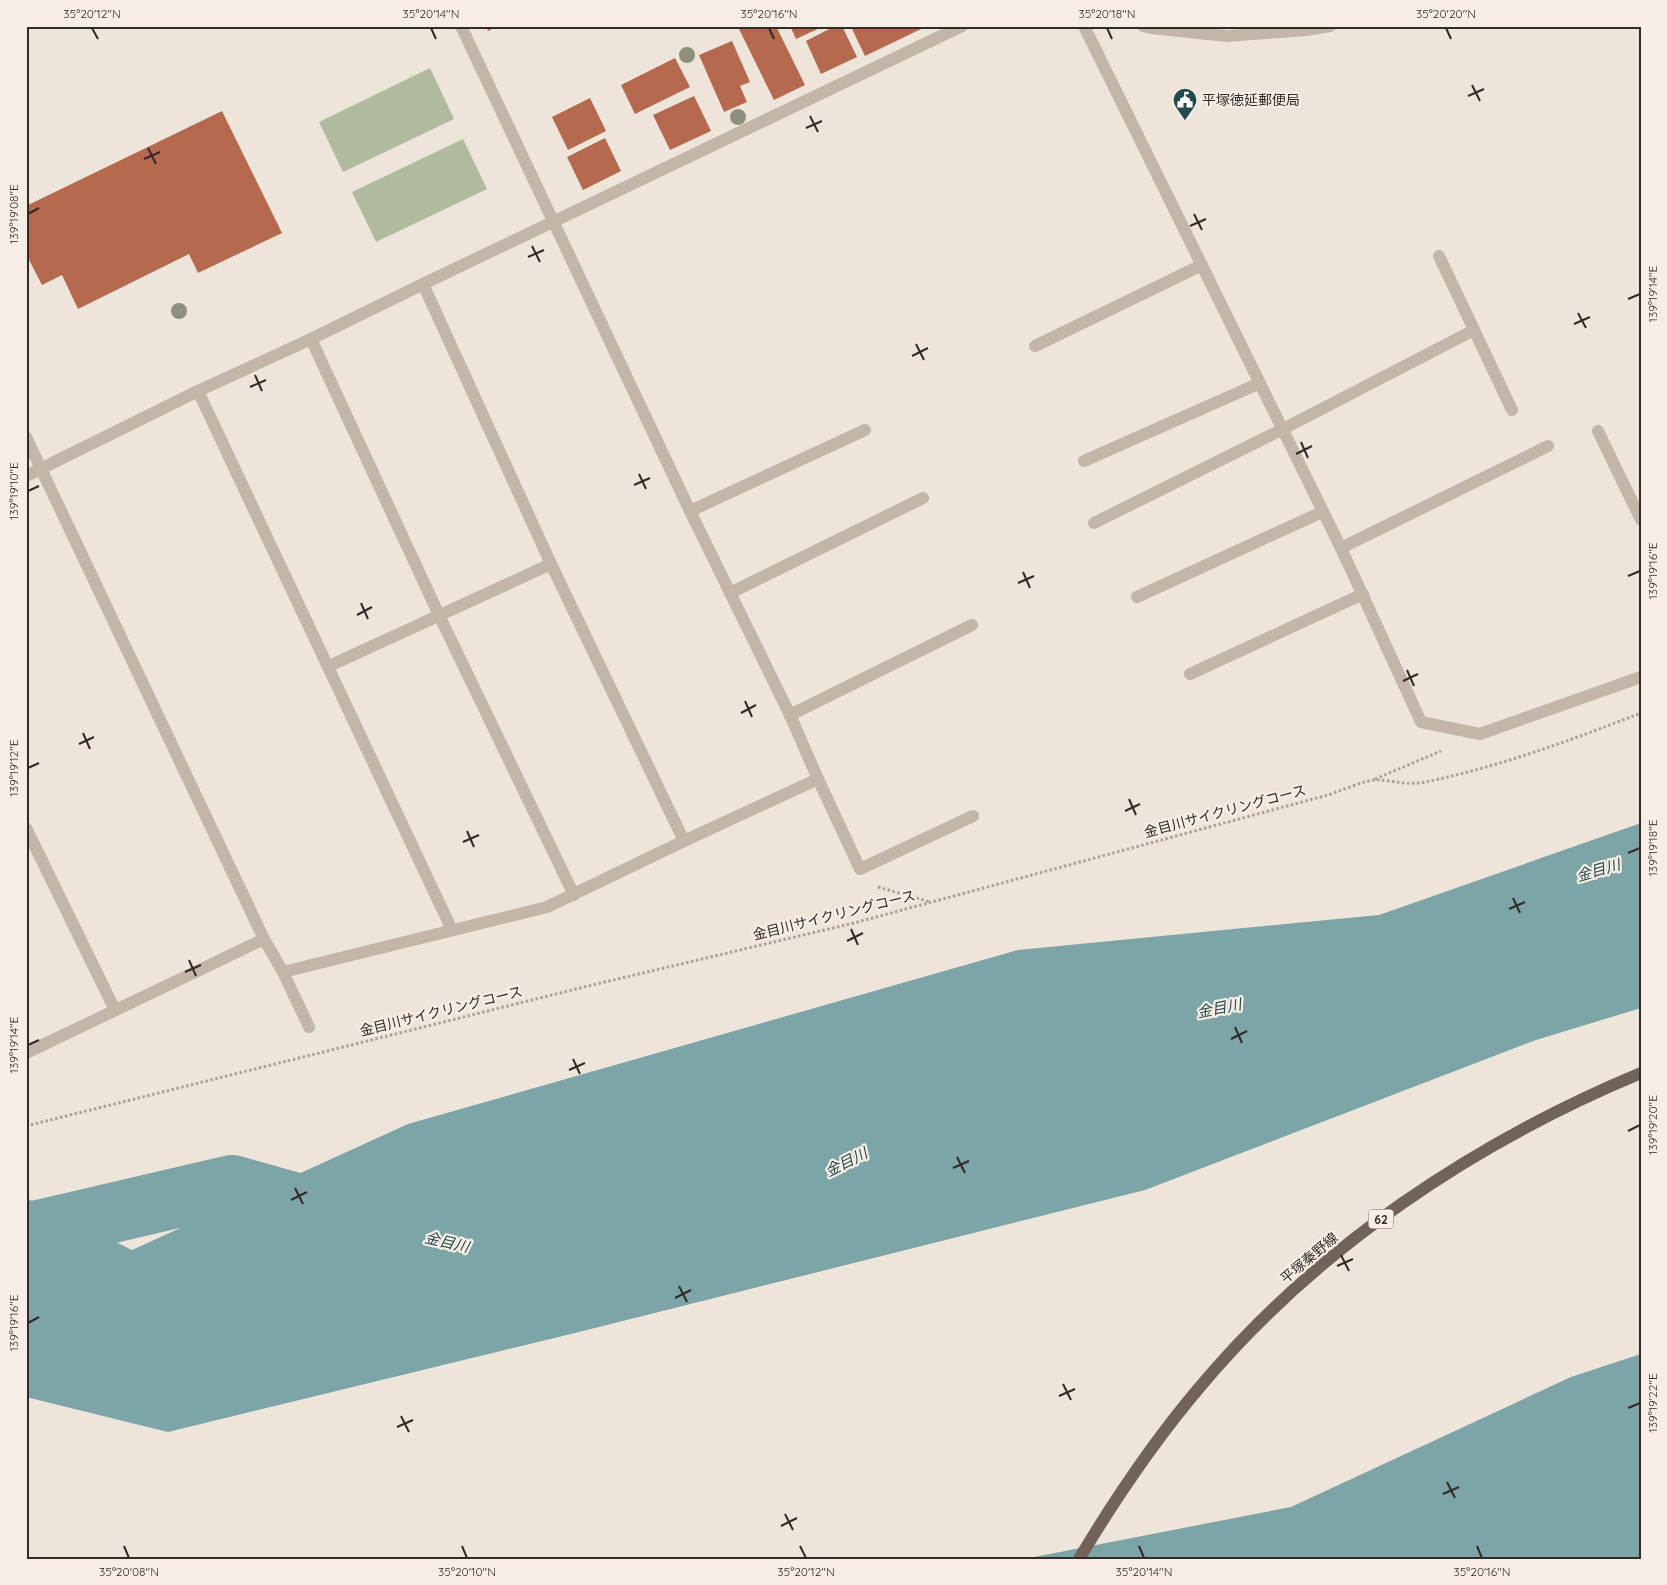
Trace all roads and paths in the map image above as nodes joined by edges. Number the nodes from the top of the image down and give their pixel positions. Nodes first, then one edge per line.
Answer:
1 (461, 26) edge
2 (962, 26) edge
3 (1084, 26) edge
4 (1143, 26) edge
5 (1330, 26) edge
6 (554, 222) junction
7 (1439, 256) dead end
8 (1202, 264) junction
9 (423, 284) junction
10 (1474, 330) junction
11 (311, 339) junction
12 (1035, 346) dead end
13 (1260, 383) junction
14 (198, 391) junction
15 (1512, 410) dead end
16 (1283, 429) junction
17 (865, 430) dead end
18 (1598, 431) dead end
19 (26, 437) edge
20 (1548, 446) dead end
21 (1084, 461) dead end
22 (41, 468) junction
23 (26, 476) edge
24 (923, 498) dead end
25 (690, 511) junction
26 (1322, 512) junction
27 (1641, 520) edge
28 (1094, 523) dead end
29 (1341, 548) junction
30 (552, 564) junction
31 (730, 593) junction
32 (1363, 594) junction
33 (1138, 597) dead end
34 (439, 615) junction
35 (972, 625) dead end
36 (329, 666) junction
37 (1190, 674) dead end
38 (1641, 677) edge
39 (1641, 713) edge
40 (790, 715) junction
41 (1480, 734) junction
42 (818, 779) junction
43 (1374, 780) junction
44 (973, 816) dead end
45 (26, 828) edge
46 (684, 841) junction
47 (860, 869) junction
48 (574, 895) junction
49 (932, 902) junction
50 (452, 930) junction
51 (264, 939) junction
52 (283, 972) junction
53 (115, 1010) junction
54 (310, 1027) dead end
55 (26, 1053) edge
56 (1641, 1073) edge
57 (26, 1126) edge
58 (1078, 1559) edge

1 - 6 street
2 - 6 street
3 - 8 street
4 - 5 street
6 - 9 street
6 - 25 street
7 - 10 street
8 - 12 street
8 - 13 street
9 - 11 street
9 - 30 street
10 - 15 street
10 - 16 street
11 - 14 street
11 - 34 street
13 - 16 street
13 - 21 street
14 - 22 street
14 - 36 street
16 - 26 street
16 - 28 street
17 - 25 street
18 - 27 street
19 - 22 street
20 - 29 street
22 - 23 street
22 - 51 street
24 - 31 street
25 - 31 street
26 - 29 street
26 - 33 street
29 - 32 street
30 - 34 street
30 - 46 street
31 - 40 street
32 - 37 street
32 - 41 street
34 - 36 street
34 - 48 street
35 - 40 street
36 - 50 street
38 - 41 street
39 - 43 path, 金目川サイクリングコース
40 - 42 street
41 - 43 path
42 - 46 street
42 - 47 street
43 - 49 path, 金目川サイクリングコース
44 - 47 street
45 - 53 street
46 - 48 street
47 - 49 path
48 - 50 street
49 - 57 path, 金目川サイクリングコース
50 - 52 street
51 - 52 street
51 - 53 street
52 - 54 street
53 - 55 street
56 - 58 main road, 平塚秦野線 / 62

